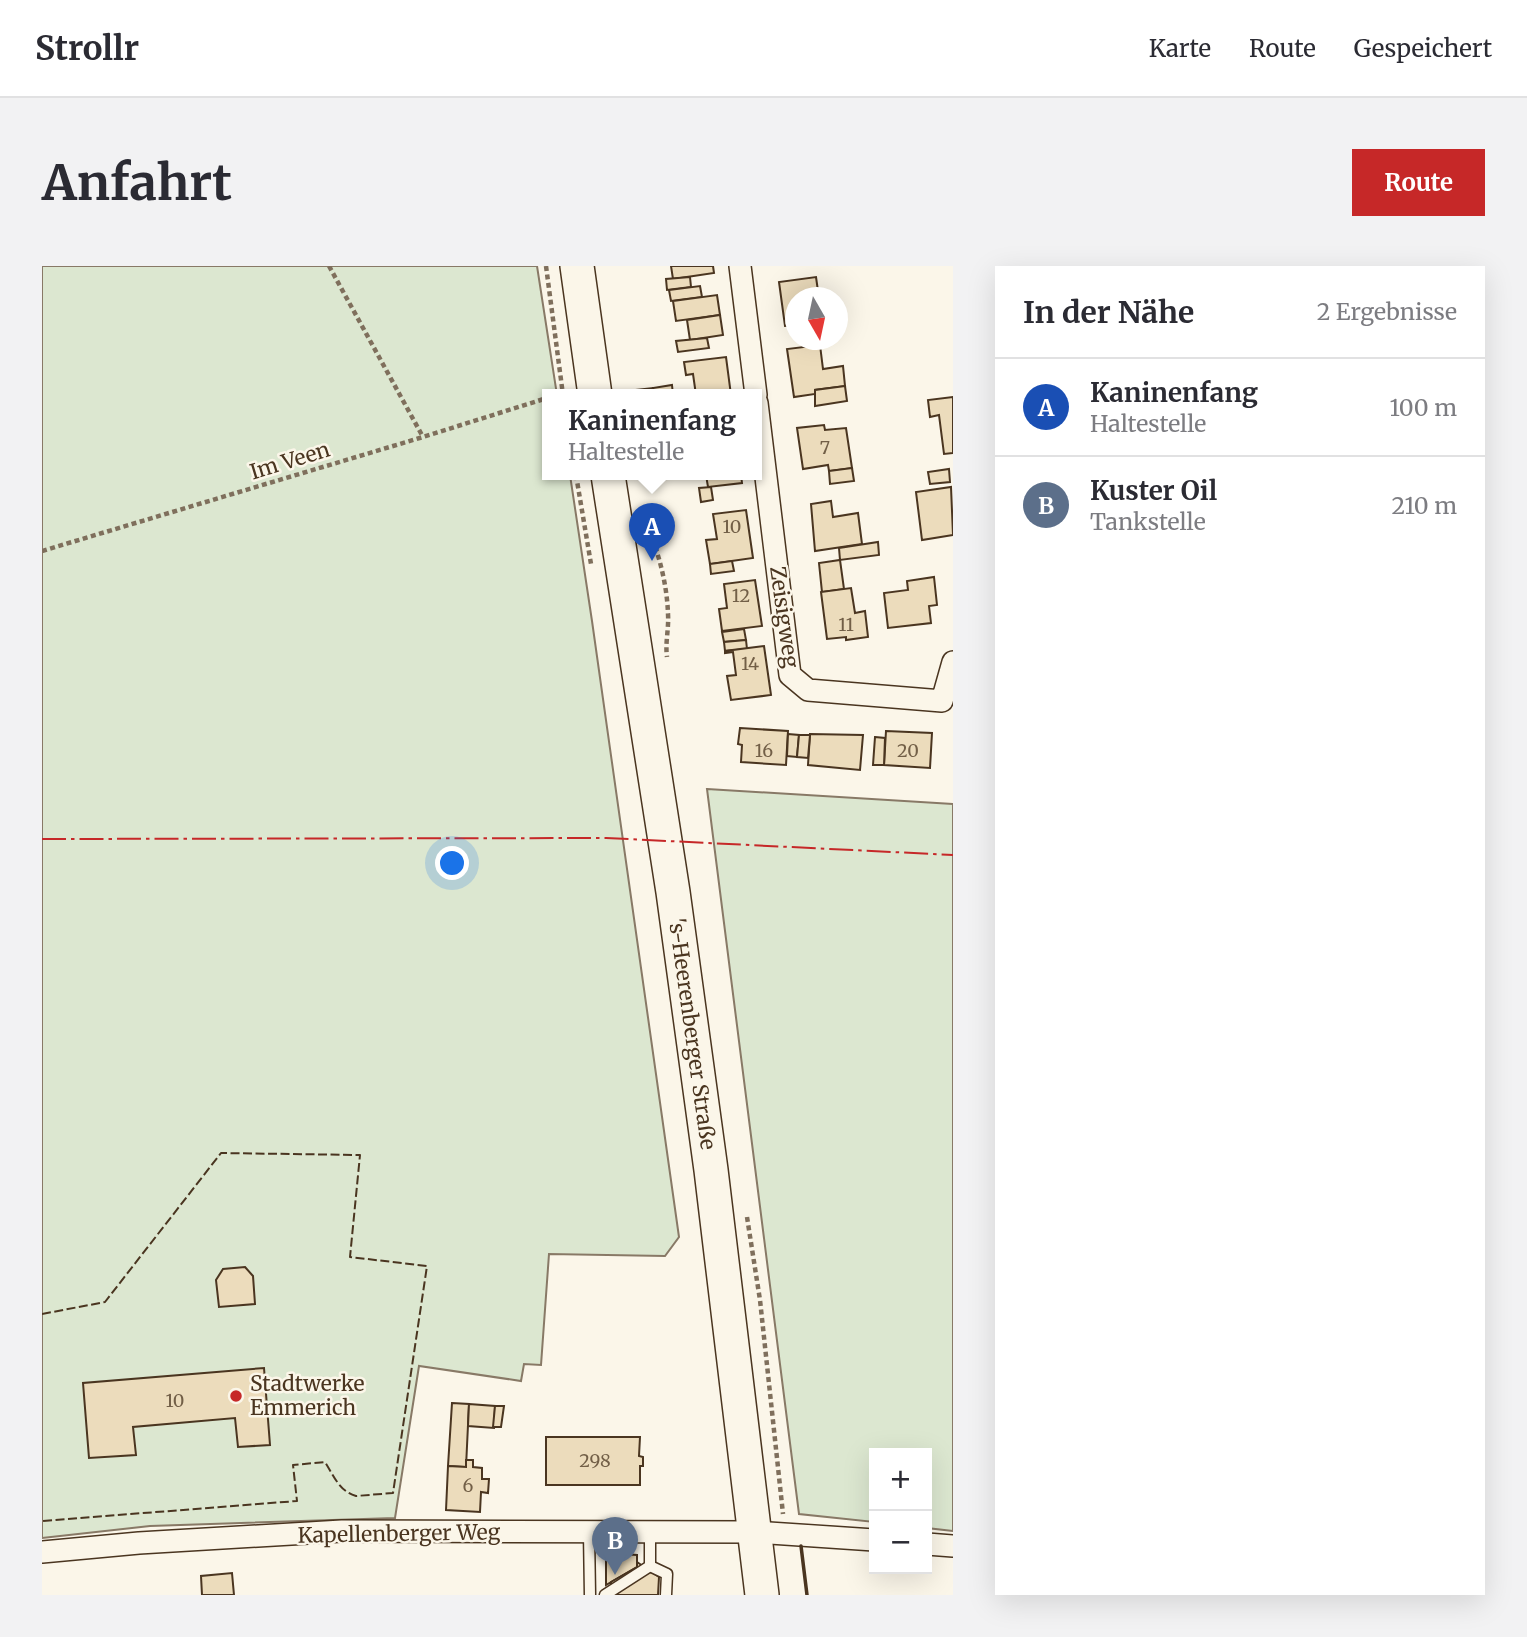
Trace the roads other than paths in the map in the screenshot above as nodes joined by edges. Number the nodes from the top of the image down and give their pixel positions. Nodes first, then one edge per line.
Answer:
1 (577, 266) edge
2 (740, 266) edge
3 (594, 389) edge
4 (755, 389) edge
5 (762, 444) edge
6 (609, 480) edge
7 (953, 662) edge
8 (948, 702) edge
9 (756, 1532) junction
10 (589, 1533) junction
11 (650, 1534) junction
12 (869, 1540) edge
13 (932, 1544) edge
14 (953, 1546) edge
15 (42, 1552) edge
16 (650, 1566) junction
17 (590, 1595) edge
18 (605, 1595) edge
19 (666, 1595) edge
20 (762, 1595) edge

1 - 3 main road
2 - 4 street
5 - 8 street, Zeisigweg
6 - 9 main road, 's-Heerenberger Straße
7 - 8 street, Zeisigweg
9 - 11 street, Kapellenberger Weg
9 - 12 street, Kapellenberger Weg
9 - 20 main road, 's-Heerenberger Straße
10 - 11 street, Kapellenberger Weg
10 - 15 street, Kapellenberger Weg
10 - 17 lane
11 - 16 lane
13 - 14 street
16 - 18 lane
16 - 19 lane

